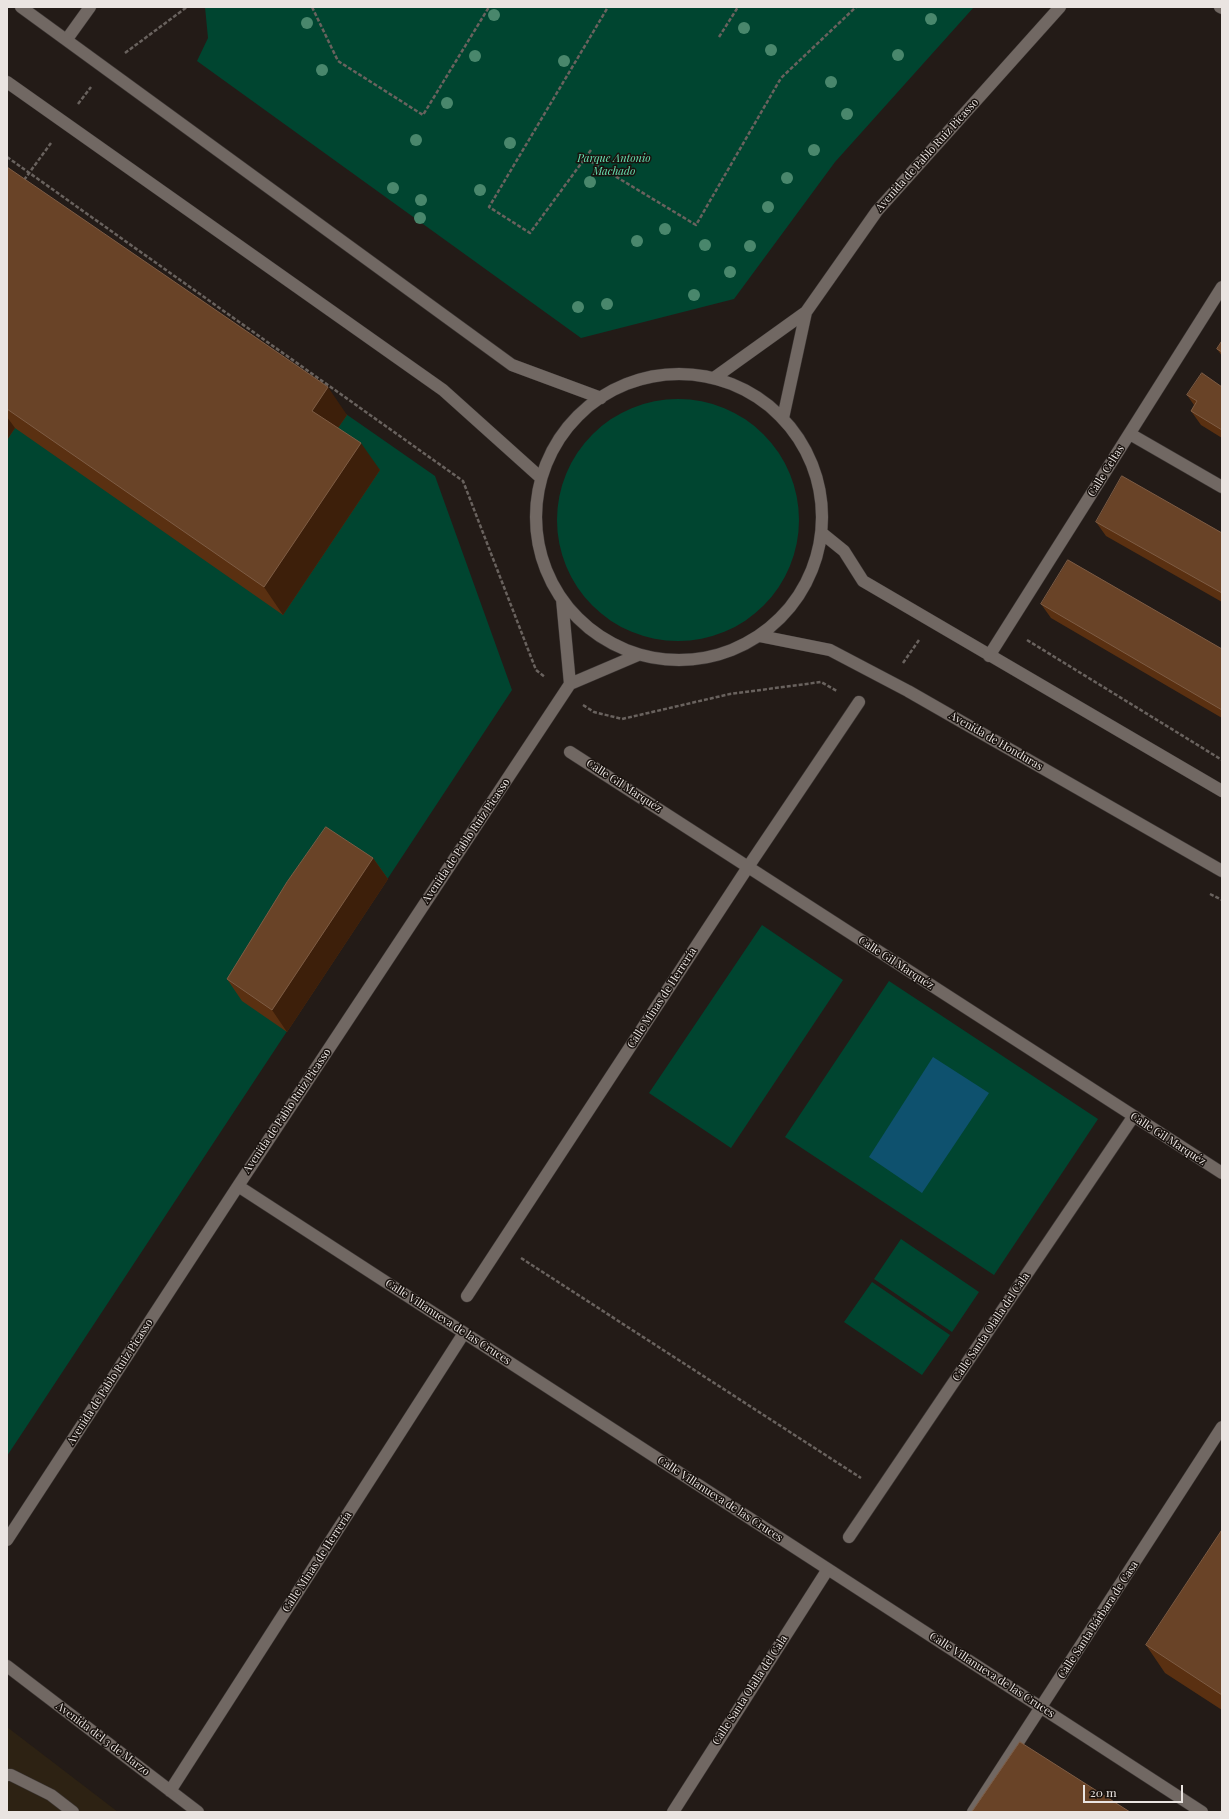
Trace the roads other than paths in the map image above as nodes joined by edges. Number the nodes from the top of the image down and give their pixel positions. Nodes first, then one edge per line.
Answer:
1 (21, 7) edge
2 (90, 7) edge
3 (1060, 7) edge
4 (66, 39) junction
5 (7, 82) edge
6 (1222, 287) edge
7 (806, 312) junction
8 (714, 378) junction
9 (601, 398) junction
10 (783, 418) junction
11 (1130, 434) junction
12 (541, 478) junction
13 (1222, 487) edge
14 (823, 534) junction
15 (562, 599) junction
16 (760, 636) junction
17 (638, 655) junction
18 (989, 656) junction
19 (568, 688) junction
20 (859, 702) road end
21 (570, 752) dead end
22 (1222, 791) edge
23 (748, 867) junction
24 (1222, 871) edge
25 (1133, 1116) junction
26 (1222, 1173) edge
27 (238, 1186) junction
28 (467, 1296) dead end
29 (464, 1332) junction
30 (1222, 1427) edge
31 (849, 1537) dead end
32 (7, 1540) edge
33 (828, 1569) junction
34 (7, 1666) edge
35 (1041, 1708) junction
36 (7, 1775) edge
37 (170, 1791) junction
38 (73, 1812) edge
39 (198, 1812) edge
40 (673, 1812) edge
41 (973, 1812) edge
42 (1202, 1812) edge

1 - 4 street
2 - 4 street
3 - 7 street, Avenida de Pablo Ruiz Picasso
4 - 9 street
5 - 12 street
6 - 11 street, Calle Celtas
7 - 8 street, Avenida de Pablo Ruiz Picasso
7 - 10 street, Avenida de Pablo Ruiz Picasso
8 - 9 street
8 - 10 street
9 - 12 street
10 - 14 street
11 - 13 street
11 - 18 street, Calle Celtas
12 - 15 street
14 - 16 street
14 - 18 street
15 - 17 street
15 - 19 street
16 - 17 street
16 - 24 street, Avenida de Honduras
17 - 19 street
18 - 22 street
19 - 27 street, Avenida de Pablo Ruiz Picasso
20 - 23 street, Calle Minas de Herrería
21 - 23 street, Calle Gil Marquéz
23 - 25 street, Calle Gil Marquéz
23 - 28 street, Calle Minas de Herrería
25 - 26 street, Calle Gil Marquéz
25 - 31 street, Calle Santa Olalla del Cala
27 - 29 street, Calle Villanueva de las Cruces
27 - 32 street, Avenida de Pablo Ruiz Picasso
29 - 33 street, Calle Villanueva de las Cruces
29 - 37 street, Calle Minas de Herrería
30 - 35 street, Calle Santa Bárbara de Casa
33 - 35 street, Calle Villanueva de las Cruces
33 - 40 street, Calle Santa Olalla del Cala
34 - 37 street, Avenida del 3 de Marzo
35 - 41 street, Calle Santa Bárbara de Casa
35 - 42 street, Calle Villanueva de las Cruces
36 - 38 street
37 - 39 street, Avenida del 3 de Marzo

